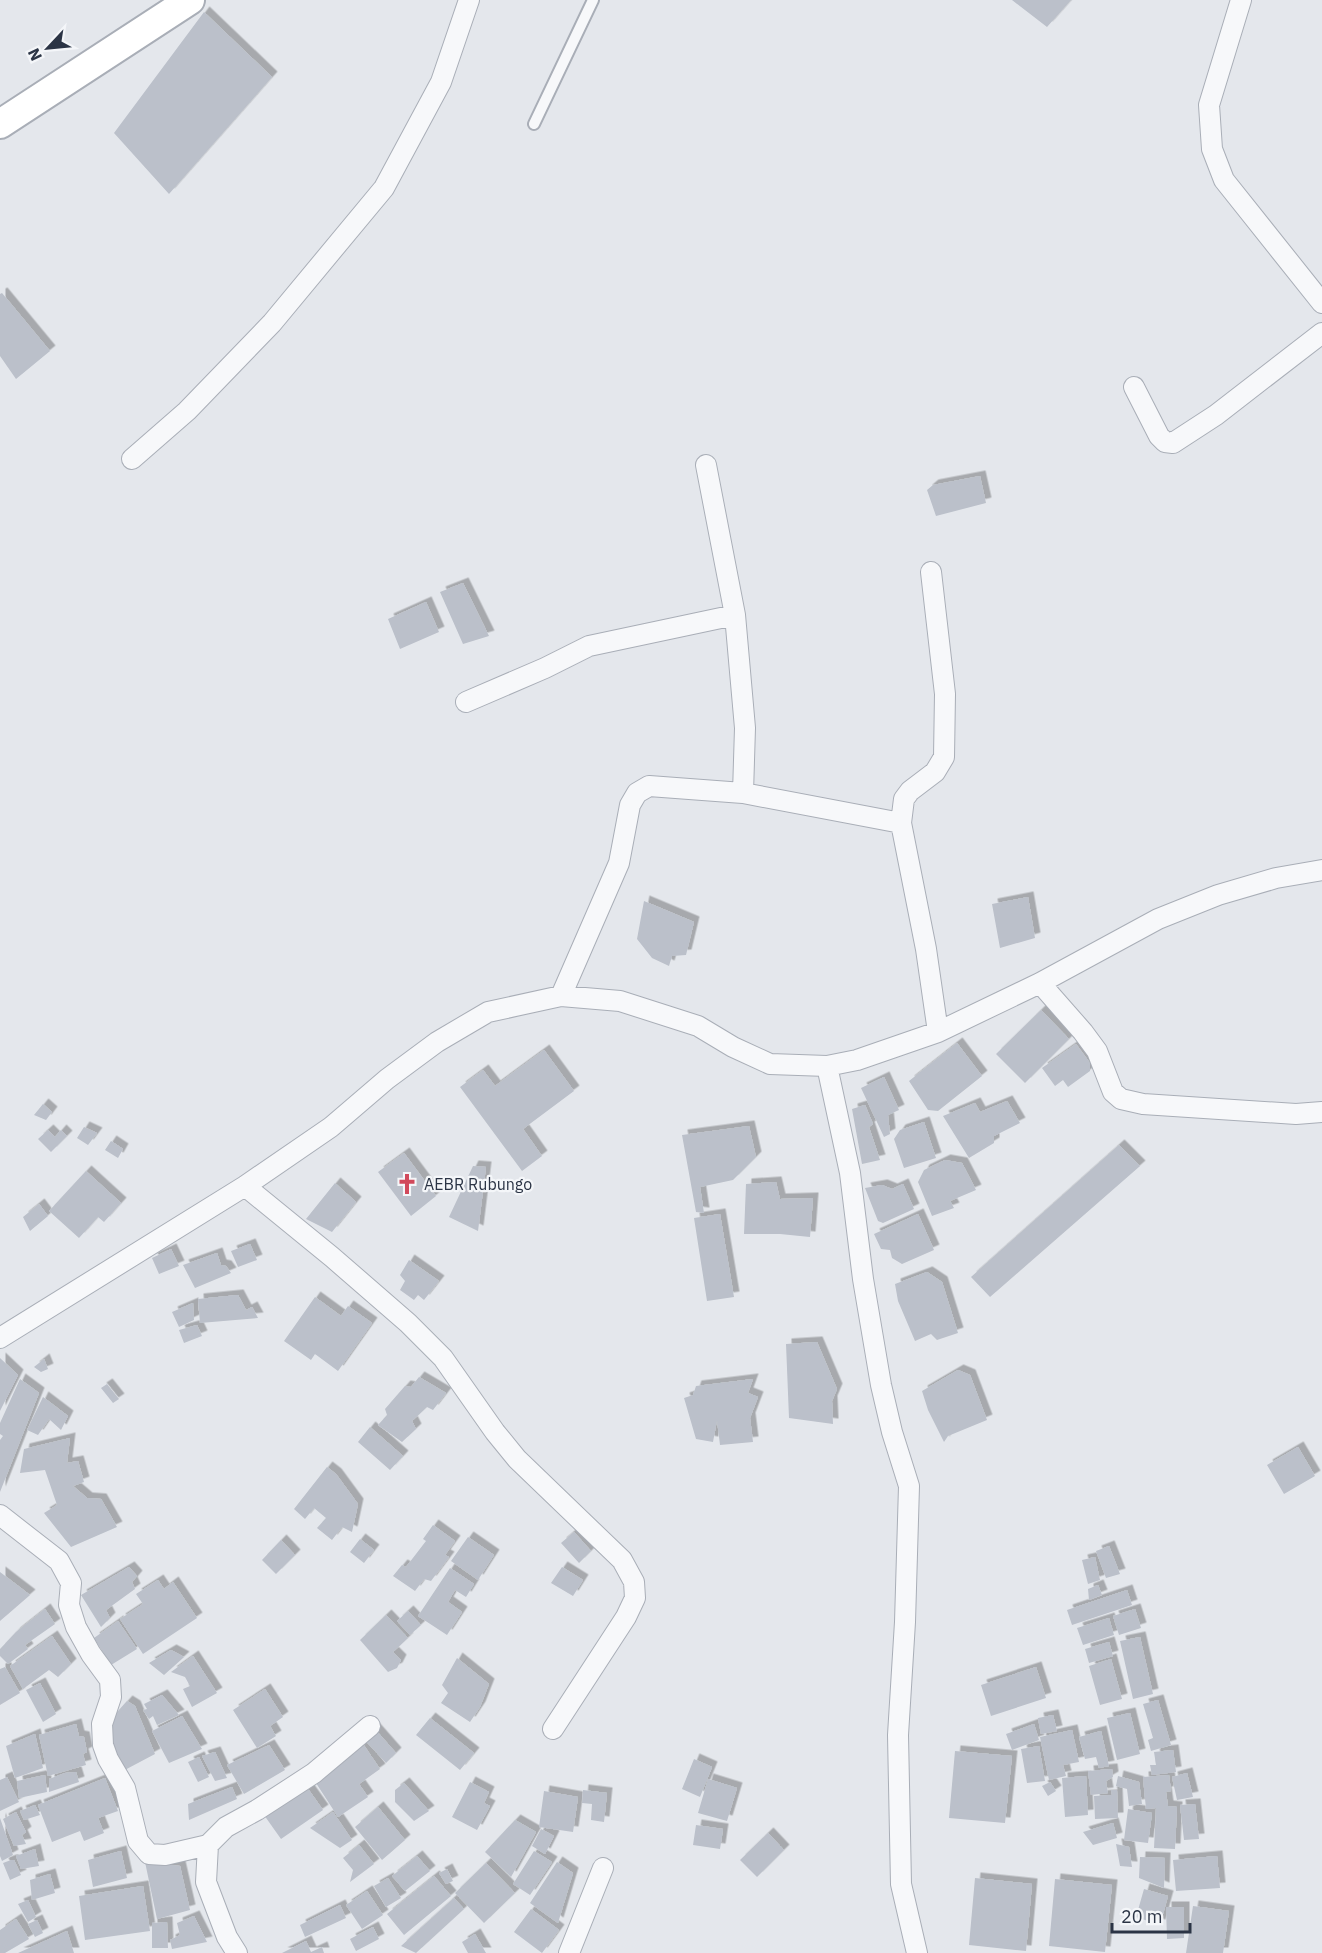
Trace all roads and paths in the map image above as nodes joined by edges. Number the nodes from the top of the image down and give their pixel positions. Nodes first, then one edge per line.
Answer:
1 (190, 0) edge
2 (469, 0) edge
3 (593, 0) edge
4 (1241, 0) edge
5 (0, 124) edge
6 (534, 124) dead end
7 (1322, 303) edge
8 (1322, 333) edge
9 (1134, 387) dead end
10 (132, 459) dead end
11 (706, 465) dead end
12 (932, 572) dead end
13 (735, 615) junction
14 (466, 702) dead end
15 (742, 793) junction
16 (901, 823) junction
17 (1322, 870) edge
18 (1040, 983) junction
19 (561, 996) junction
20 (938, 1032) junction
21 (826, 1066) junction
22 (1322, 1112) edge
23 (245, 1186) junction
24 (0, 1338) edge
25 (0, 1515) edge
26 (370, 1726) dead end
27 (553, 1729) dead end
28 (208, 1845) junction
29 (603, 1868) dead end
30 (237, 1953) edge
31 (569, 1953) edge
32 (916, 1953) edge

1 - 5 street
2 - 10 street
3 - 6 lane
4 - 7 street
8 - 9 street
11 - 13 street
12 - 16 street
13 - 14 street
13 - 15 street
15 - 16 street
15 - 19 street
16 - 20 street
17 - 18 street
18 - 20 street
18 - 22 street
19 - 21 street
19 - 23 street
20 - 21 street
21 - 32 street
23 - 24 street
23 - 27 street
25 - 28 street
26 - 28 street
28 - 30 street
29 - 31 street

